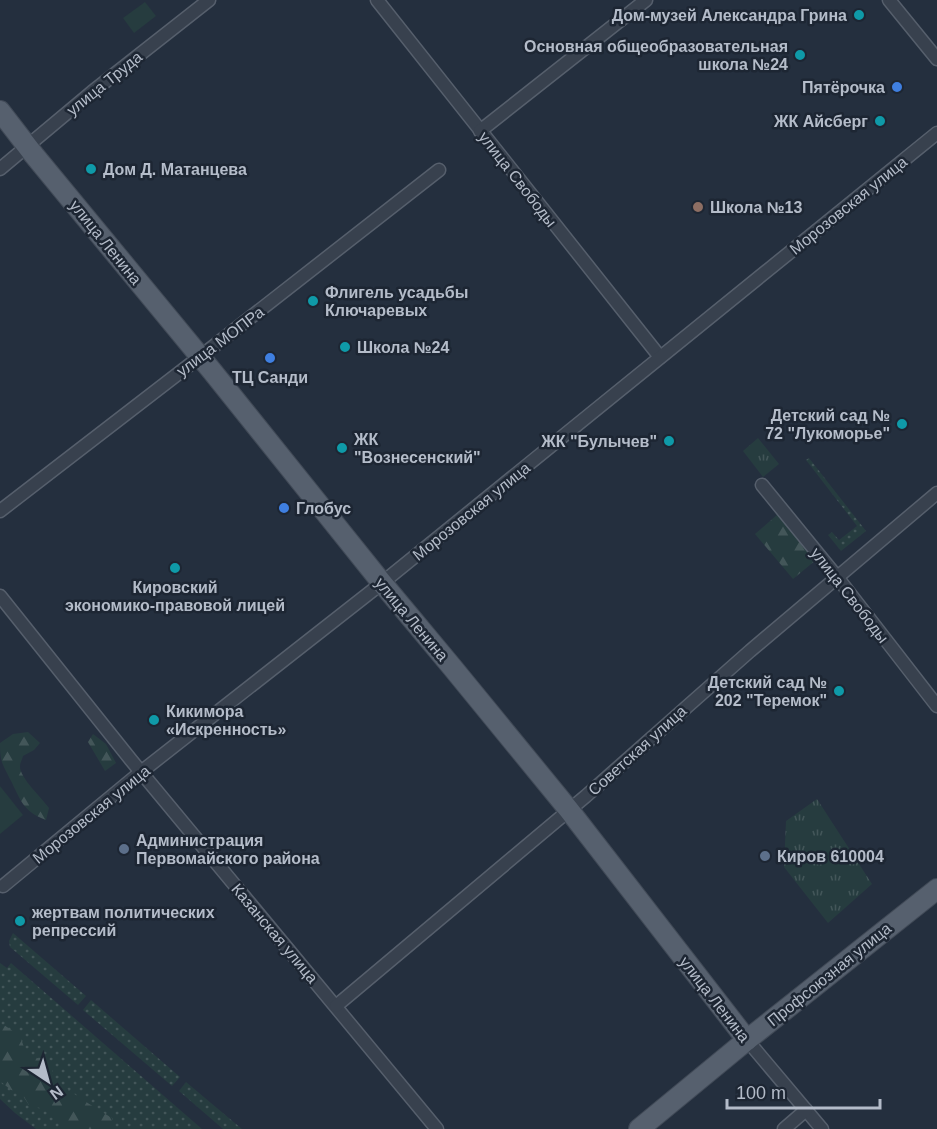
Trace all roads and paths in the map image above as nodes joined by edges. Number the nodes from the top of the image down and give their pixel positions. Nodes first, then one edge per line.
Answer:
1 (209, 0) edge
2 (377, 0) edge
3 (646, 0) edge
4 (888, 0) edge
5 (937, 59) edge
6 (0, 111) edge
7 (480, 131) junction
8 (937, 133) edge
9 (27, 146) junction
10 (0, 169) edge
11 (439, 170) dead end
12 (200, 356) junction
13 (660, 357) junction
14 (762, 484) dead end
15 (937, 493) edge
16 (0, 511) edge
17 (837, 577) junction
18 (381, 583) junction
19 (0, 596) edge
20 (937, 706) edge
21 (141, 772) junction
22 (569, 810) junction
23 (3, 886) dead end
24 (937, 889) edge
25 (336, 1006) junction
26 (747, 1040) junction
27 (806, 1110) junction
28 (437, 1129) edge
29 (639, 1129) edge
30 (784, 1129) edge
31 (822, 1129) edge

1 - 9 street, улица Труда
2 - 7 street, улица Свободы
3 - 7 street
4 - 5 street
6 - 9 main road, улица Ленина
7 - 13 street, улица Свободы
8 - 13 street, Морозовская улица
9 - 10 street, улица Труда
9 - 12 main road, улица Ленина
11 - 12 street, улица МОПРа
12 - 16 street, улица МОПРа
12 - 18 main road, улица Ленина
13 - 18 street, Морозовская улица
14 - 17 street, улица Свободы
15 - 17 street, Советская улица
17 - 20 street, улица Свободы
17 - 22 street, Советская улица
18 - 21 street, Морозовская улица
18 - 22 main road, улица Ленина
19 - 21 street, Казанская улица
21 - 23 street, Морозовская улица
21 - 25 street, Казанская улица
22 - 25 street, Советская улица
22 - 26 main road, улица Ленина
24 - 26 main road, Профсоюзная улица
25 - 28 street, Казанская улица
26 - 27 street, улица Ленина
26 - 29 main road, Профсоюзная улица
27 - 30 street
27 - 31 street, улица Ленина

